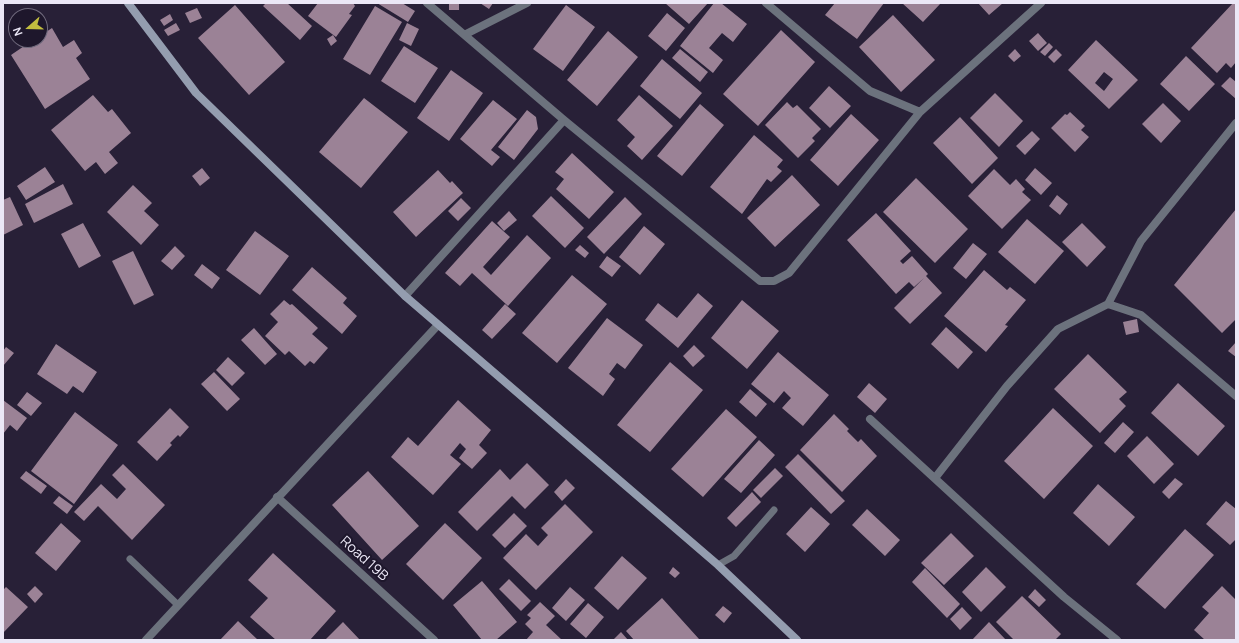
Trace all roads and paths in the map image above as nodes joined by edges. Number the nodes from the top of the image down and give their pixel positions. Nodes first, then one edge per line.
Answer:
1 (128, 3) edge
2 (427, 3) edge
3 (528, 3) edge
4 (766, 3) edge
5 (1041, 3) edge
6 (466, 34) junction
7 (920, 112) junction
8 (564, 120) junction
9 (1236, 123) edge
10 (405, 296) junction
11 (1108, 304) junction
12 (437, 326) junction
13 (1236, 396) edge
14 (870, 418) dead end
15 (934, 478) junction
16 (278, 497) junction
17 (774, 510) dead end
18 (130, 559) dead end
19 (718, 565) junction
20 (178, 605) junction
21 (146, 640) edge
22 (434, 640) edge
23 (797, 640) edge
24 (1117, 640) edge

1 - 10 street
2 - 6 street
3 - 6 street
4 - 7 street
5 - 7 street
6 - 8 street
7 - 8 street
8 - 10 street
9 - 11 street
10 - 12 street
11 - 13 street
11 - 15 street
12 - 16 street
12 - 19 street
14 - 15 street
15 - 24 street
16 - 20 street
16 - 22 street, Road 19B
17 - 19 lane
18 - 20 lane
19 - 23 street
20 - 21 street

